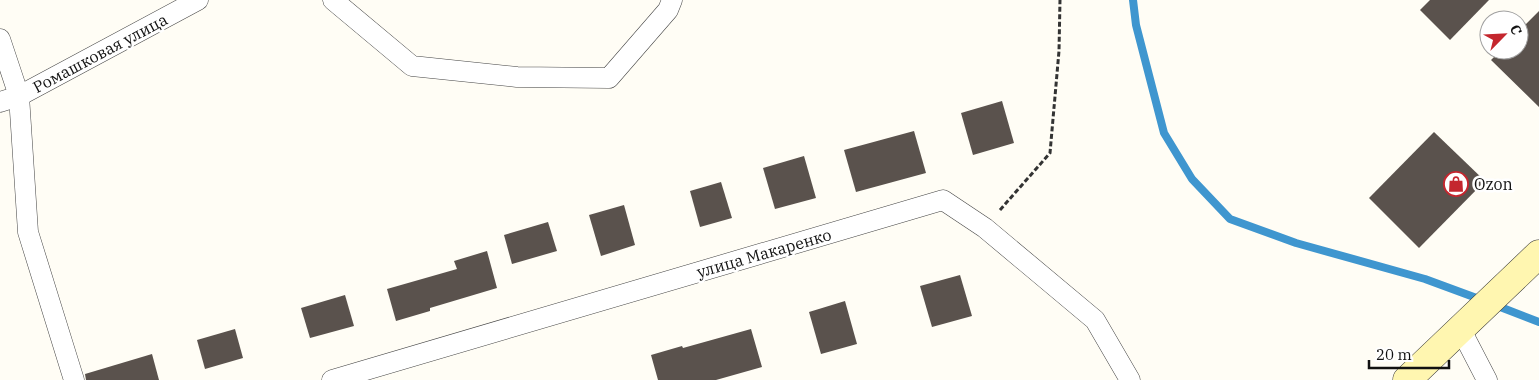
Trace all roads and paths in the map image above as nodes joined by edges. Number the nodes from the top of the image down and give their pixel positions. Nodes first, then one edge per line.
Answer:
1 (198, 0) edge
2 (333, 0) edge
3 (672, 0) edge
4 (1060, 0) edge
5 (0, 39) edge
6 (9, 99) edge
7 (985, 228) junction
8 (1539, 254) edge
9 (1460, 328) junction
10 (74, 380) edge
11 (332, 380) edge
12 (1130, 380) edge
13 (1406, 380) edge
14 (1487, 380) edge

1 - 6 street, Ромашковая улица
2 - 3 street
4 - 7 path
5 - 6 street
6 - 10 street
7 - 11 street, улица Макаренко
7 - 12 street, улица Макаренко
8 - 9 main road
9 - 13 main road
9 - 14 street

